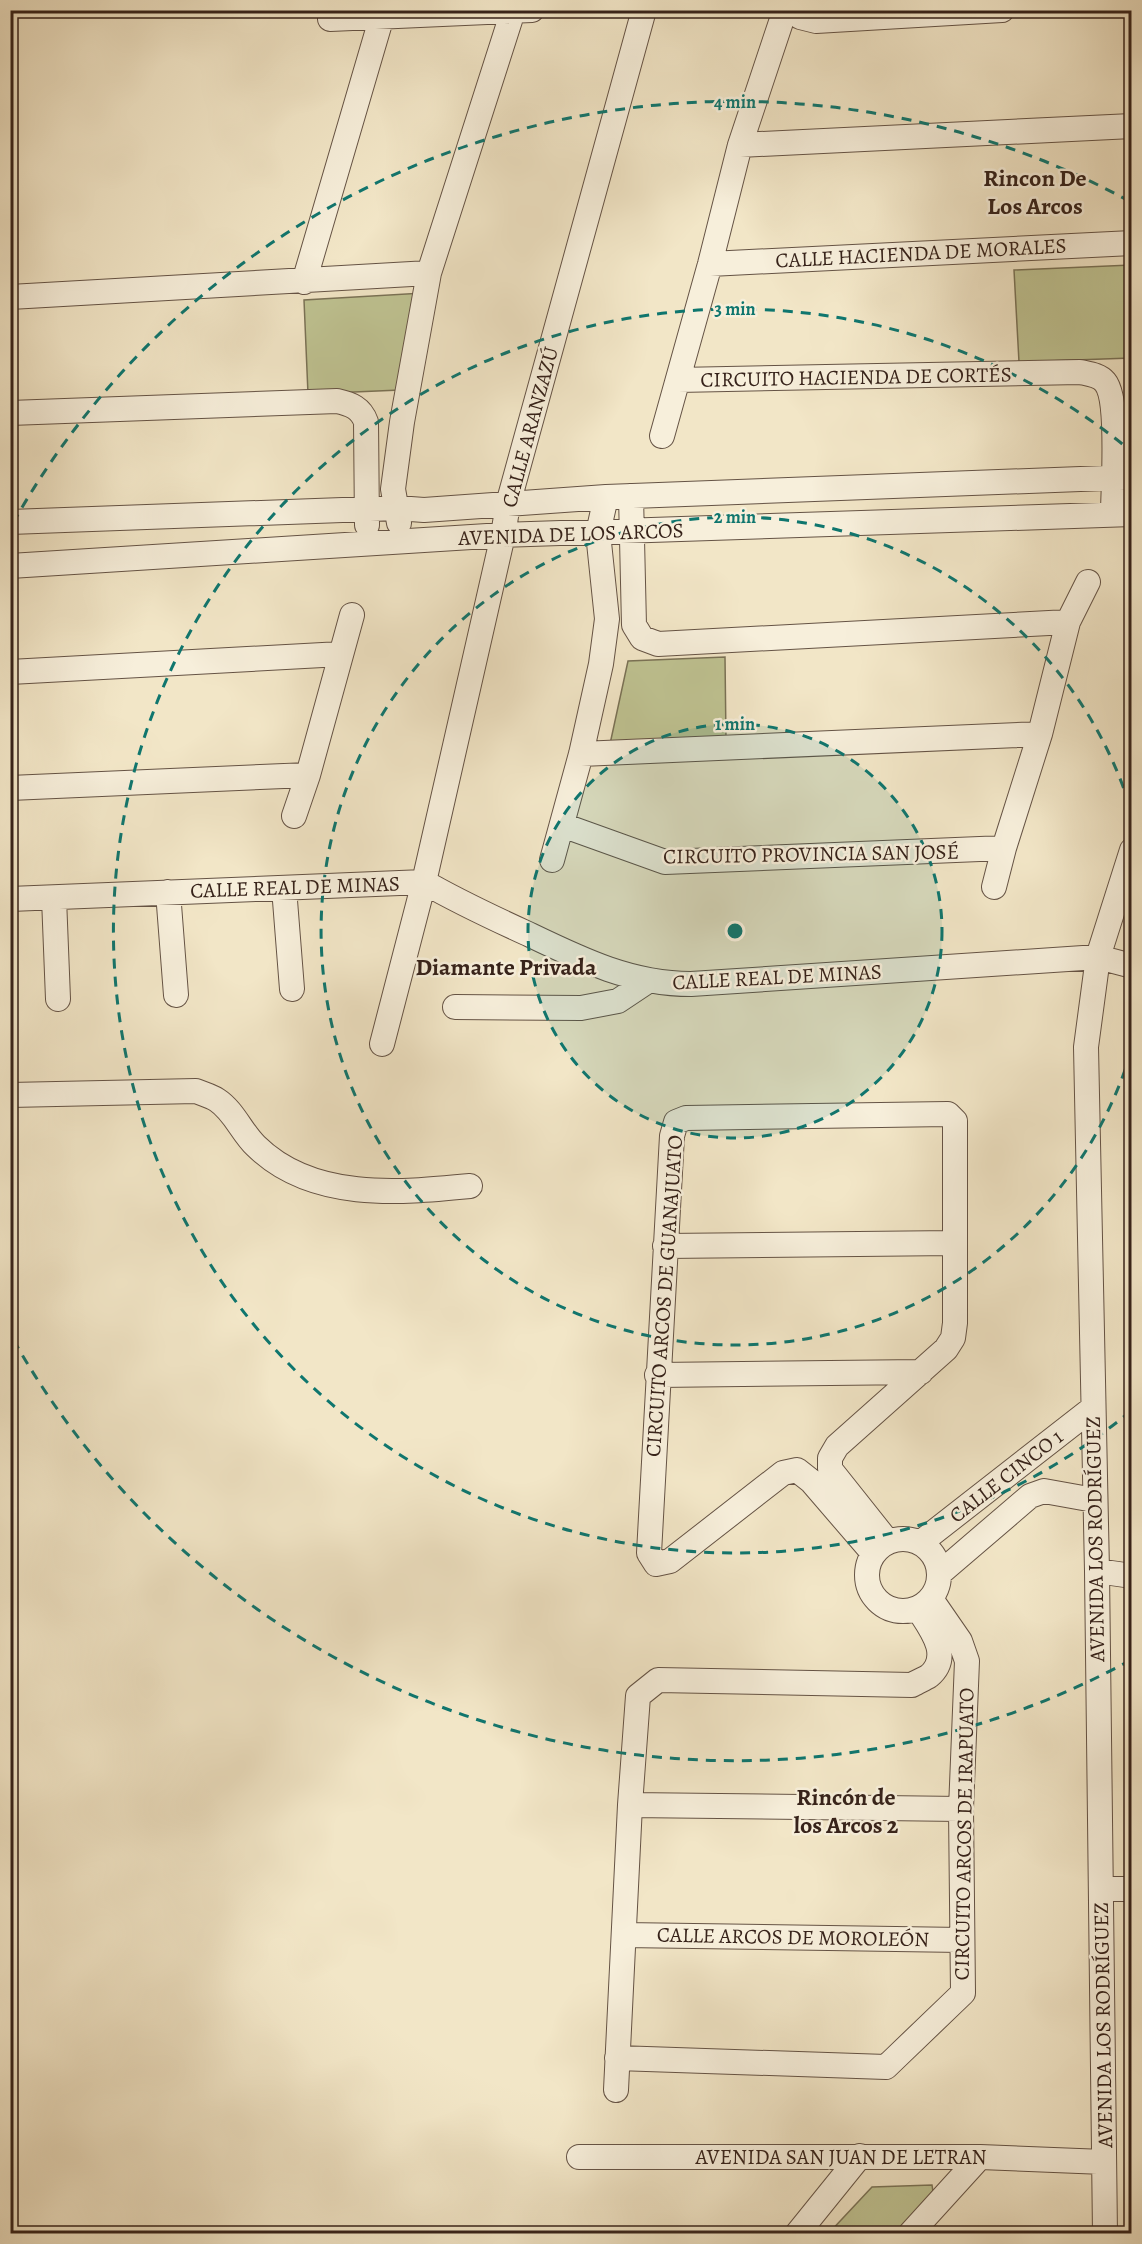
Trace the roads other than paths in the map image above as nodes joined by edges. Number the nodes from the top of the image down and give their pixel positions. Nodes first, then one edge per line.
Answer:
1 (644, 10) edge
2 (785, 10) edge
3 (794, 10) edge
4 (1002, 10) edge
5 (523, 11) edge
6 (382, 16) junction
7 (330, 19) dead end
8 (1131, 126) edge
9 (740, 145) junction
10 (1131, 243) edge
11 (710, 264) junction
12 (429, 273) junction
13 (304, 282) junction
14 (10, 297) edge
15 (678, 380) junction
16 (10, 413) edge
17 (662, 436) dead end
18 (1122, 477) edge
19 (606, 496) junction
20 (631, 496) junction
21 (508, 504) junction
22 (397, 508) junction
23 (366, 509) junction
24 (1122, 514) edge
25 (10, 522) edge
26 (632, 531) junction
27 (598, 533) junction
28 (503, 535) junction
29 (402, 541) junction
30 (368, 544) junction
31 (10, 566) edge
32 (1088, 582) dead end
33 (352, 615) dead end
34 (1068, 622) junction
35 (340, 654) junction
36 (10, 672) edge
37 (1040, 734) junction
38 (581, 754) junction
39 (308, 775) junction
40 (10, 788) edge
41 (294, 816) dead end
42 (562, 825) junction
43 (1004, 848) junction
44 (1131, 850) edge
45 (552, 860) dead end
46 (424, 882) junction
47 (994, 887) dead end
48 (284, 888) junction
49 (168, 892) junction
50 (54, 898) junction
51 (10, 899) edge
52 (1098, 957) junction
53 (1131, 966) edge
54 (648, 981) junction
55 (292, 989) dead end
56 (176, 994) dead end
57 (58, 999) dead end
58 (456, 1007) dead end
59 (382, 1044) dead end
60 (10, 1095) edge
61 (470, 1186) dead end
62 (954, 1243) junction
63 (665, 1246) junction
64 (921, 1372) junction
65 (657, 1375) junction
66 (1093, 1408) junction
67 (1094, 1500) junction
68 (920, 1543) junction
69 (881, 1548) junction
70 (1097, 1571) junction
71 (939, 1574) junction
72 (1131, 1576) edge
73 (924, 1604) junction
74 (630, 1805) junction
75 (961, 1809) junction
76 (1101, 1889) junction
77 (1131, 1889) edge
78 (624, 1935) junction
79 (962, 1940) junction
80 (617, 2058) junction
81 (616, 2090) dead end
82 (860, 2156) junction
83 (579, 2157) dead end
84 (980, 2157) junction
85 (1104, 2162) junction
86 (797, 2234) edge
87 (910, 2234) edge
88 (1105, 2234) edge

1 - 21 street, CALLE ARANZAZÚ
2 - 9 street, CIRCUITO HACIENDA DE CORTÉS
3 - 4 street
5 - 6 street
5 - 12 street
6 - 7 street
6 - 13 street
8 - 9 street
9 - 11 street, CIRCUITO HACIENDA DE CORTÉS
10 - 11 street, CALLE HACIENDA DE MORALES
11 - 15 street, CIRCUITO HACIENDA DE CORTÉS
12 - 13 street
12 - 22 street
13 - 14 street
15 - 17 street
15 - 18 street, CIRCUITO HACIENDA DE CORTÉS
16 - 23 street
18 - 20 street, AVENIDA DE LOS ARCOS
18 - 24 street, CIRCUITO HACIENDA DE CORTÉS
19 - 20 street, AVENIDA DE LOS ARCOS
19 - 21 street, AVENIDA DE LOS ARCOS
19 - 27 street
20 - 26 street
21 - 22 street, AVENIDA DE LOS ARCOS
21 - 28 street, CALLE ARANZAZÚ
22 - 23 street, AVENIDA DE LOS ARCOS
22 - 29 street
23 - 25 street, AVENIDA DE LOS ARCOS
23 - 30 street
24 - 26 street, AVENIDA DE LOS ARCOS
26 - 27 street, AVENIDA DE LOS ARCOS
26 - 34 street
27 - 28 street, AVENIDA DE LOS ARCOS
27 - 38 street
28 - 29 street, AVENIDA DE LOS ARCOS
28 - 46 street, CALLE ARANZAZÚ
29 - 30 street, AVENIDA DE LOS ARCOS
30 - 31 street, AVENIDA DE LOS ARCOS
32 - 34 street
33 - 35 street
34 - 37 street
35 - 36 street
35 - 39 street
37 - 38 street
37 - 43 street
38 - 42 street
39 - 40 street
39 - 41 street
42 - 43 street, CIRCUITO PROVINCIA SAN JOSÉ
42 - 45 street
43 - 47 street
44 - 52 street, AVENIDA LOS RODRÍGUEZ
46 - 48 street, CALLE REAL DE MINAS
46 - 54 street, CALLE REAL DE MINAS
46 - 59 street, CALLE ARANZAZÚ
48 - 49 street, CALLE REAL DE MINAS
48 - 55 street
49 - 50 street, CALLE REAL DE MINAS
49 - 56 street
50 - 51 street, CALLE REAL DE MINAS
50 - 57 street
52 - 53 street, CALLE REAL DE MINAS
52 - 54 street, CALLE REAL DE MINAS
52 - 66 street, AVENIDA LOS RODRÍGUEZ
54 - 58 street
60 - 61 street
62 - 63 street
62 - 63 street, CIRCUITO ARCOS DE GUANAJUATO
62 - 64 street, CIRCUITO ARCOS DE GUANAJUATO
63 - 65 street, CIRCUITO ARCOS DE GUANAJUATO
64 - 65 street
64 - 69 street, CIRCUITO ARCOS DE GUANAJUATO
65 - 69 street, CIRCUITO ARCOS DE GUANAJUATO
66 - 67 street, AVENIDA LOS RODRÍGUEZ
66 - 68 street, CALLE CINCO 1
67 - 70 street, AVENIDA LOS RODRÍGUEZ
67 - 71 street
68 - 69 street
68 - 71 street
69 - 73 street
70 - 72 street
70 - 76 street, AVENIDA LOS RODRÍGUEZ
71 - 73 street
73 - 74 street, CIRCUITO ARCOS DE IRAPUATO
73 - 75 street, CIRCUITO ARCOS DE IRAPUATO
74 - 75 street
74 - 78 street, CIRCUITO ARCOS DE IRAPUATO
75 - 79 street, CIRCUITO ARCOS DE IRAPUATO
76 - 77 street
76 - 85 street, AVENIDA LOS RODRÍGUEZ
78 - 79 street, CALLE ARCOS DE MOROLEÓN
78 - 80 street, CIRCUITO ARCOS DE IRAPUATO
79 - 80 street, CIRCUITO ARCOS DE IRAPUATO
80 - 81 street, CIRCUITO ARCOS DE IRAPUATO
82 - 83 street, AVENIDA SAN JUAN DE LETRAN
82 - 84 street, AVENIDA SAN JUAN DE LETRAN
82 - 86 street
84 - 85 street, AVENIDA SAN JUAN DE LETRAN
84 - 87 street
85 - 88 street, AVENIDA LOS RODRÍGUEZ

